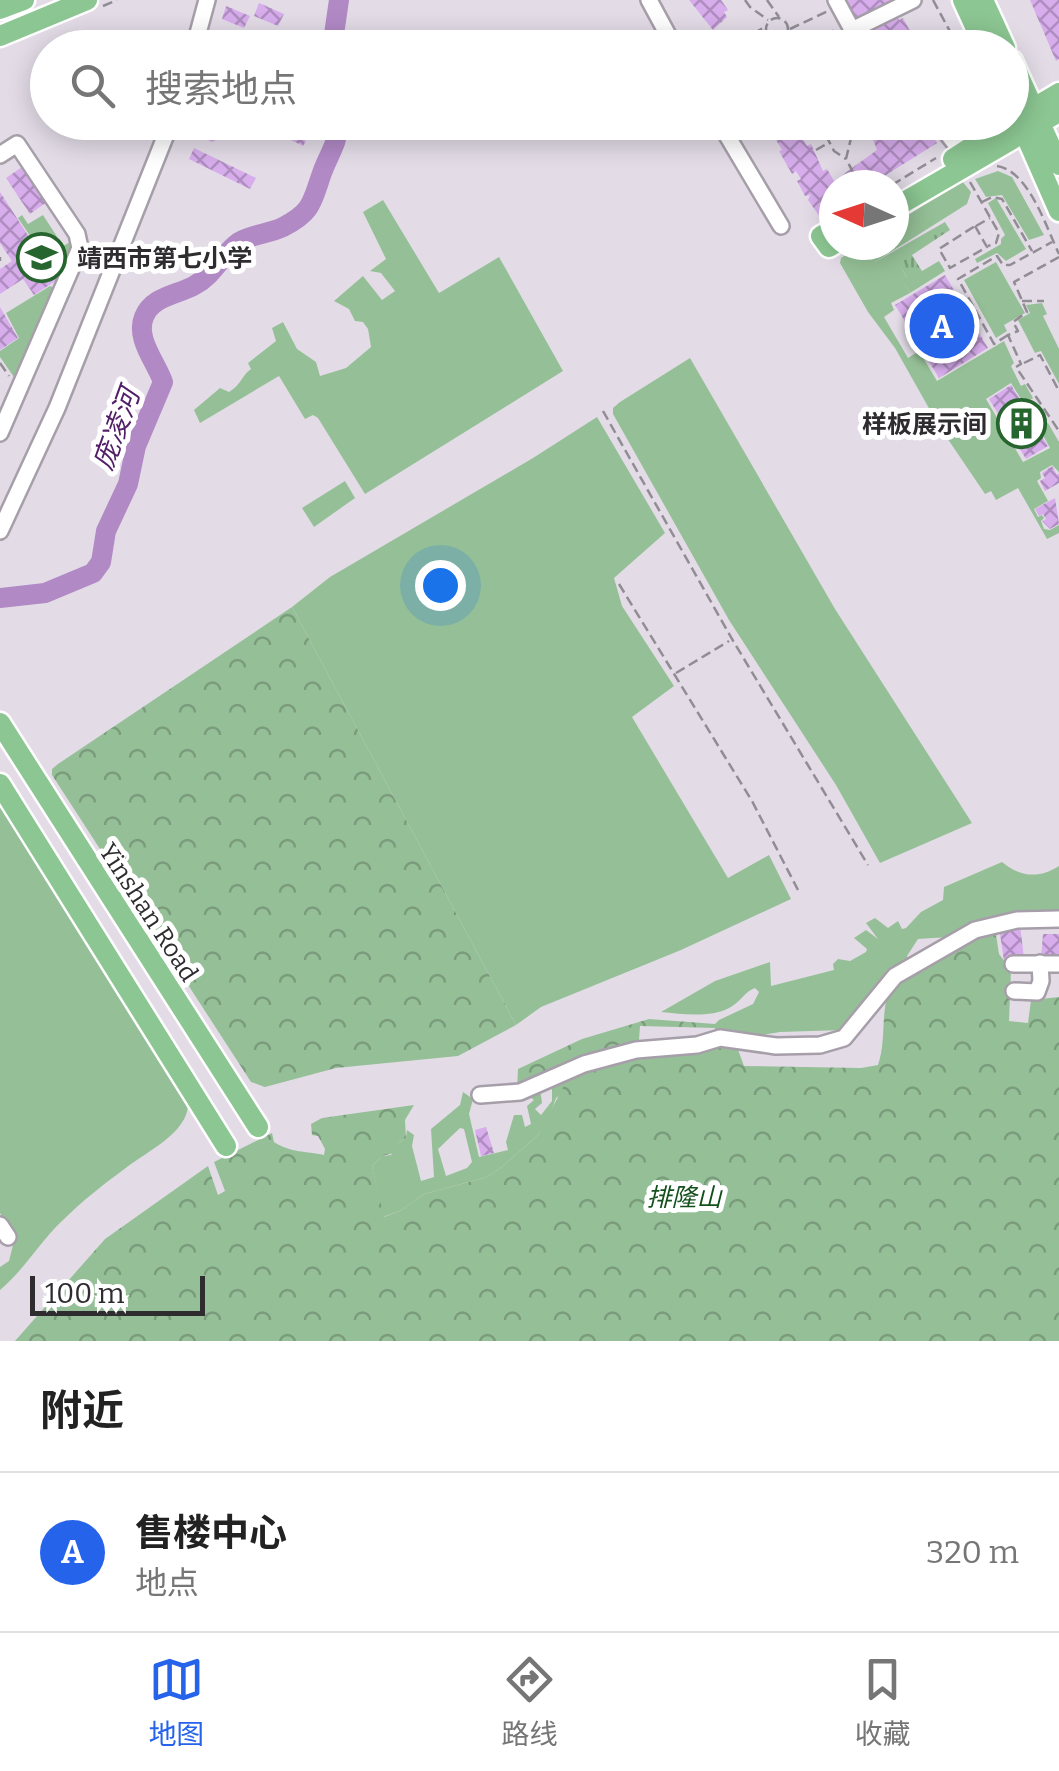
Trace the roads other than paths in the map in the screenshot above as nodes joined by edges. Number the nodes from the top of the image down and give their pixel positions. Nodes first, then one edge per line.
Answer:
1 (24, 0) edge
2 (87, 0) edge
3 (206, 0) edge
4 (649, 0) edge
5 (913, 0) edge
6 (962, 0) edge
7 (983, 0) edge
8 (838, 2) edge
9 (0, 9) edge
10 (198, 30) edge
11 (665, 30) edge
12 (852, 30) joint
13 (976, 30) edge
14 (997, 30) edge
15 (0, 36) edge
16 (1059, 92) edge
17 (1059, 112) edge
18 (1029, 113) edge
19 (1029, 118) edge
20 (1029, 129) edge
21 (1029, 138) edge
22 (165, 140) edge
23 (730, 140) edge
24 (952, 140) edge
25 (985, 140) edge
26 (991, 140) edge
27 (956, 145) dead end
28 (0, 155) edge
29 (1059, 165) edge
30 (909, 184) edge
31 (909, 197) edge
32 (1059, 210) edge
33 (782, 226) dead end
34 (0, 432) edge
35 (0, 531) edge
36 (0, 723) edge
37 (0, 784) edge
38 (1052, 919) edge
39 (1059, 929) edge
40 (1040, 963) junction
41 (1013, 964) dead end
42 (1059, 964) edge
43 (1014, 991) dead end
44 (480, 1095) dead end
45 (258, 1127) dead end
46 (226, 1146) dead end

1 - 9 main road
2 - 15 main road
3 - 10 street
4 - 11 street
5 - 12 street
6 - 13 main road
7 - 14 main road
8 - 12 street
16 - 18 main road
17 - 19 main road
20 - 29 main road
21 - 32 main road
22 - 35 street
23 - 33 street
24 - 27 street
25 - 30 main road
26 - 31 main road
28 - 34 street
36 - 45 main road, Yinshan Road
37 - 46 main road
38 - 39 street
38 - 44 street
40 - 41 street
40 - 42 street
40 - 43 street

